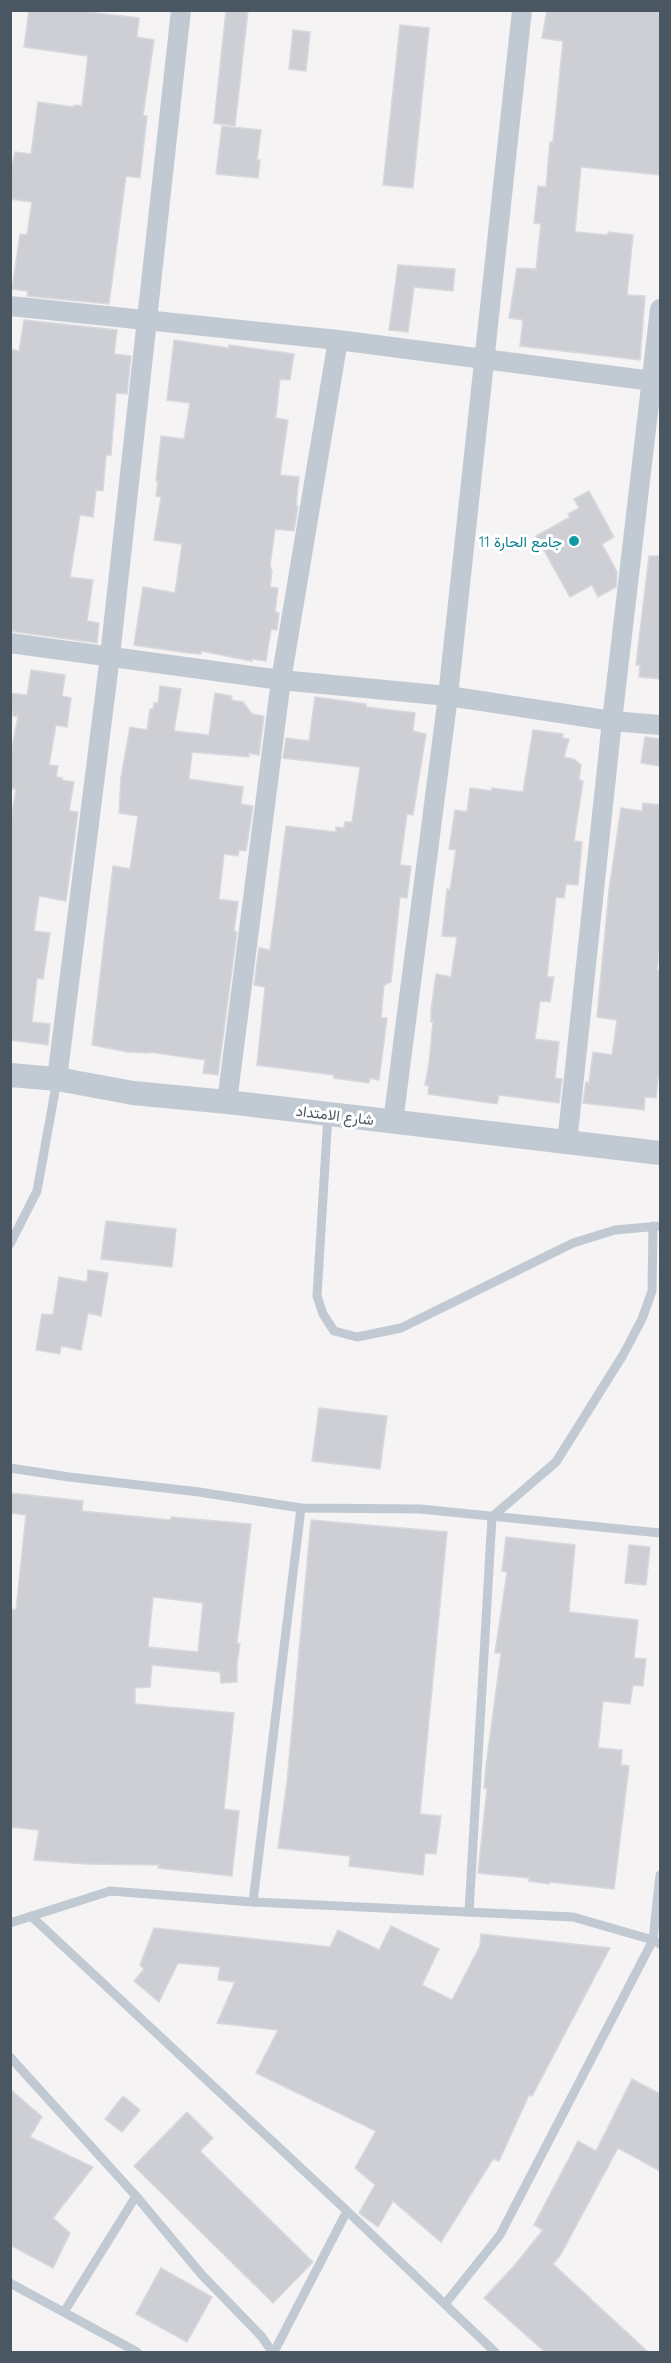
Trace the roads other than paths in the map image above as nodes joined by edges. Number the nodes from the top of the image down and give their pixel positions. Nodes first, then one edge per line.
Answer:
1 (181, 10) edge
2 (522, 10) edge
3 (10, 306) edge
4 (660, 309) edge
5 (147, 321) junction
6 (338, 340) junction
7 (483, 360) junction
8 (656, 381) edge
9 (10, 643) edge
10 (110, 656) junction
11 (281, 680) junction
12 (448, 696) junction
13 (612, 721) junction
14 (660, 725) edge
15 (10, 1075) edge
16 (57, 1079) junction
17 (227, 1102) junction
18 (328, 1114) junction
19 (393, 1122) junction
20 (567, 1143) junction
21 (660, 1153) edge
22 (657, 1226) edge
23 (10, 1244) edge
24 (10, 1468) edge
25 (301, 1508) junction
26 (492, 1517) junction
27 (660, 1533) edge
28 (660, 1875) edge
29 (253, 1902) junction
30 (469, 1912) junction
31 (31, 1916) junction
32 (10, 1923) edge
33 (657, 1942) edge
34 (10, 2057) edge
35 (136, 2196) junction
36 (347, 2211) junction
37 (10, 2283) edge
38 (445, 2304) junction
39 (64, 2312) junction
40 (137, 2352) edge
41 (273, 2352) edge
42 (495, 2352) edge

1 - 5 street
2 - 7 street
3 - 5 street
4 - 8 street
5 - 6 street
5 - 10 street
6 - 7 street
6 - 11 street
7 - 8 street
7 - 12 street
8 - 13 street
9 - 10 street
10 - 11 street
10 - 16 street
11 - 12 street
11 - 17 street
12 - 13 street
12 - 19 street
13 - 14 street
13 - 20 street
15 - 16 street, شارع الامتداد
16 - 17 street, شارع الامتداد
16 - 23 lane
17 - 18 street, شارع الامتداد
18 - 19 street, شارع الامتداد
18 - 22 lane
19 - 20 street, شارع الامتداد
20 - 21 street, شارع الامتداد
22 - 26 lane
24 - 25 lane
25 - 26 lane
25 - 29 lane
26 - 27 lane
26 - 30 lane
28 - 33 lane
29 - 30 lane
29 - 31 lane
30 - 33 lane
31 - 32 lane
31 - 36 lane
33 - 38 lane
34 - 35 lane
35 - 39 lane
35 - 41 lane
36 - 38 lane
36 - 41 lane
37 - 39 lane
38 - 42 lane
39 - 40 lane

